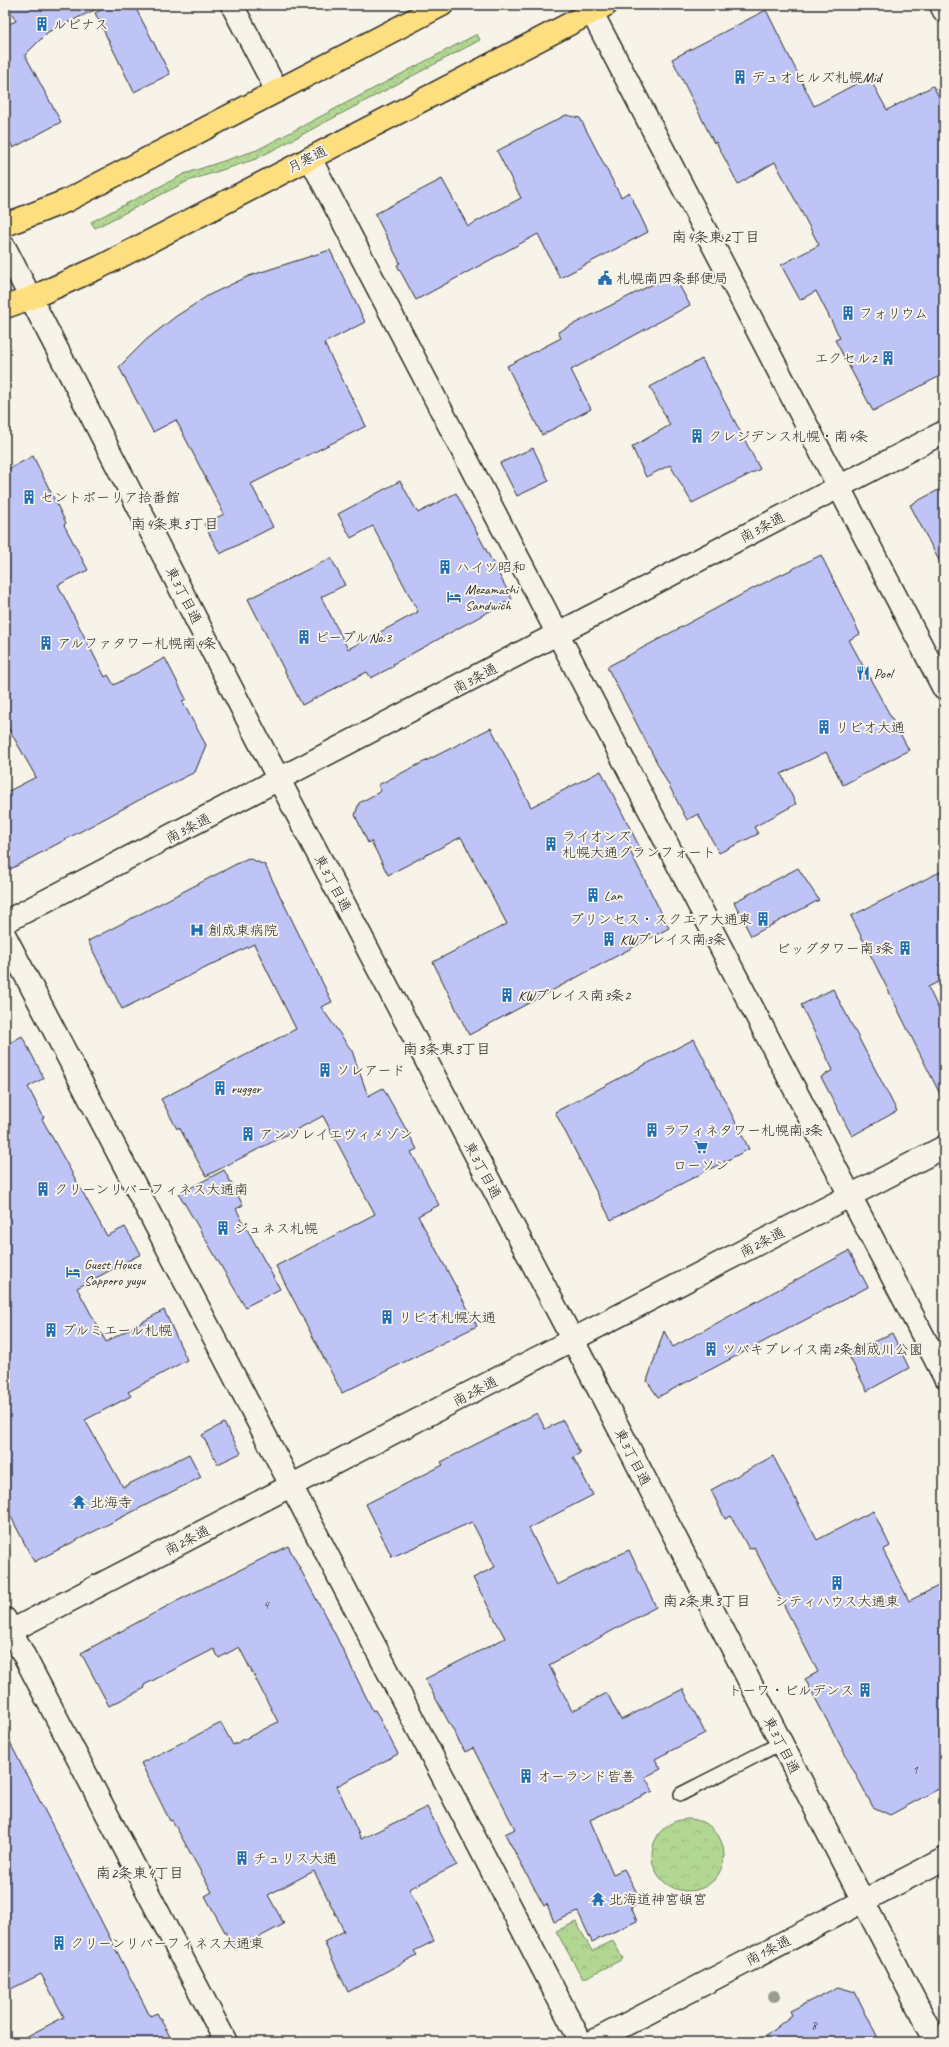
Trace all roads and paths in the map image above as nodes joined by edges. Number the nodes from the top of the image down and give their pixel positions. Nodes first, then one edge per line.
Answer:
1 (232, 5) edge
2 (442, 5) edge
3 (941, 5) edge
4 (595, 7) edge
5 (944, 11) edge
6 (276, 91) junction
7 (310, 158) junction
8 (5, 226) edge
9 (5, 248) edge
10 (31, 298) junction
11 (5, 307) edge
12 (944, 432) edge
13 (840, 487) junction
14 (557, 634) junction
15 (944, 689) edge
16 (279, 780) junction
17 (5, 922) edge
18 (5, 936) edge
19 (944, 1147) edge
20 (850, 1196) junction
21 (572, 1340) junction
22 (944, 1376) edge
23 (291, 1486) junction
24 (7, 1628) edge
25 (781, 1744) junction
26 (681, 1794) dead end
27 (944, 1859) edge
28 (862, 1901) junction
29 (226, 2042) edge
30 (581, 2042) edge
31 (592, 2042) edge
32 (936, 2042) edge

1 - 6 street
2 - 6 highway
3 - 5 street
4 - 7 highway, 月寒通
4 - 13 street
6 - 8 highway
7 - 10 highway, 月寒通
7 - 14 street
9 - 10 street, 東3丁目通
10 - 11 highway, 月寒通
10 - 16 street, 東3丁目通
12 - 13 street, 南3条通
13 - 14 street, 南3条通
13 - 15 street
14 - 16 street, 南3条通
14 - 20 street
16 - 17 street, 南3条通
16 - 21 street, 東3丁目通
18 - 23 street
19 - 20 street, 南2条通
20 - 21 street, 南2条通
20 - 22 street
21 - 23 street, 南2条通
21 - 25 street, 東3丁目通
23 - 24 street, 南2条通
23 - 30 street
24 - 29 street
25 - 26 lane
25 - 28 street, 東3丁目通
27 - 28 street, 南1条通
28 - 31 street, 南1条通
28 - 32 street, 東3丁目通

